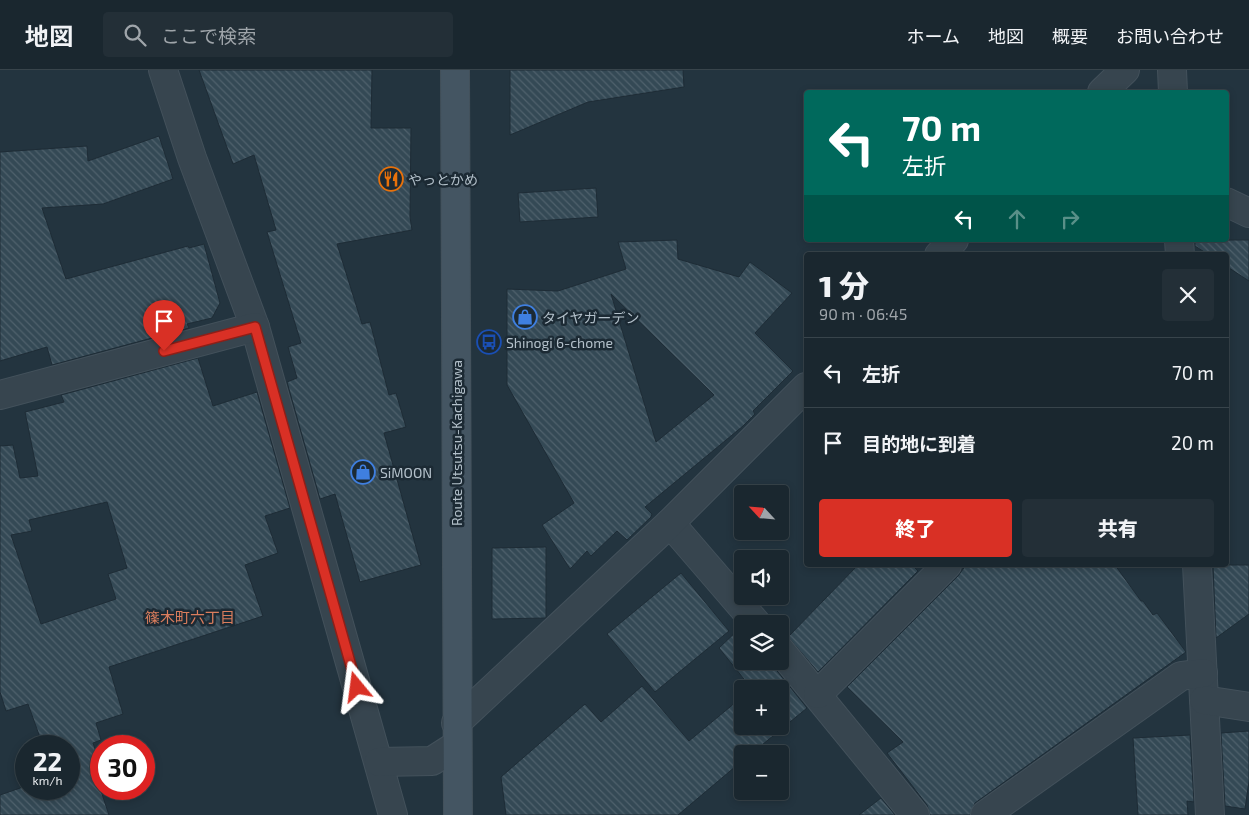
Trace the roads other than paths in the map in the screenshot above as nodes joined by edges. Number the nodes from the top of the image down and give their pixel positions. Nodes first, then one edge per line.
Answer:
1 (163, 70) edge
2 (455, 70) edge
3 (1125, 70) edge
4 (1172, 70) edge
5 (1104, 90) edge
6 (1173, 90) edge
7 (1229, 203) edge
8 (1249, 213) edge
9 (952, 242) edge
10 (942, 252) edge
11 (255, 327) junction
12 (804, 390) edge
13 (0, 395) edge
14 (670, 523) junction
15 (945, 567) edge
16 (1197, 567) edge
17 (749, 615) edge
18 (789, 660) edge
19 (1203, 673) junction
20 (818, 694) junction
21 (1204, 700) junction
22 (1249, 706) edge
23 (457, 734) junction
24 (378, 762) junction
25 (393, 815) edge
26 (458, 815) edge
27 (915, 815) edge
28 (985, 815) edge
29 (1210, 815) edge

1 - 11 street
2 - 23 main road, Route Utsutsu-Kachigawa
3 - 5 street
4 - 6 street
7 - 8 street
9 - 10 street
11 - 13 street
11 - 24 street
12 - 14 street
14 - 17 street
14 - 23 street
15 - 20 street
16 - 19 street
18 - 20 street
19 - 21 street
19 - 28 street
20 - 27 street
21 - 22 street
21 - 29 street
23 - 24 street
23 - 26 main road, Route Utsutsu-Kachigawa
24 - 25 street

